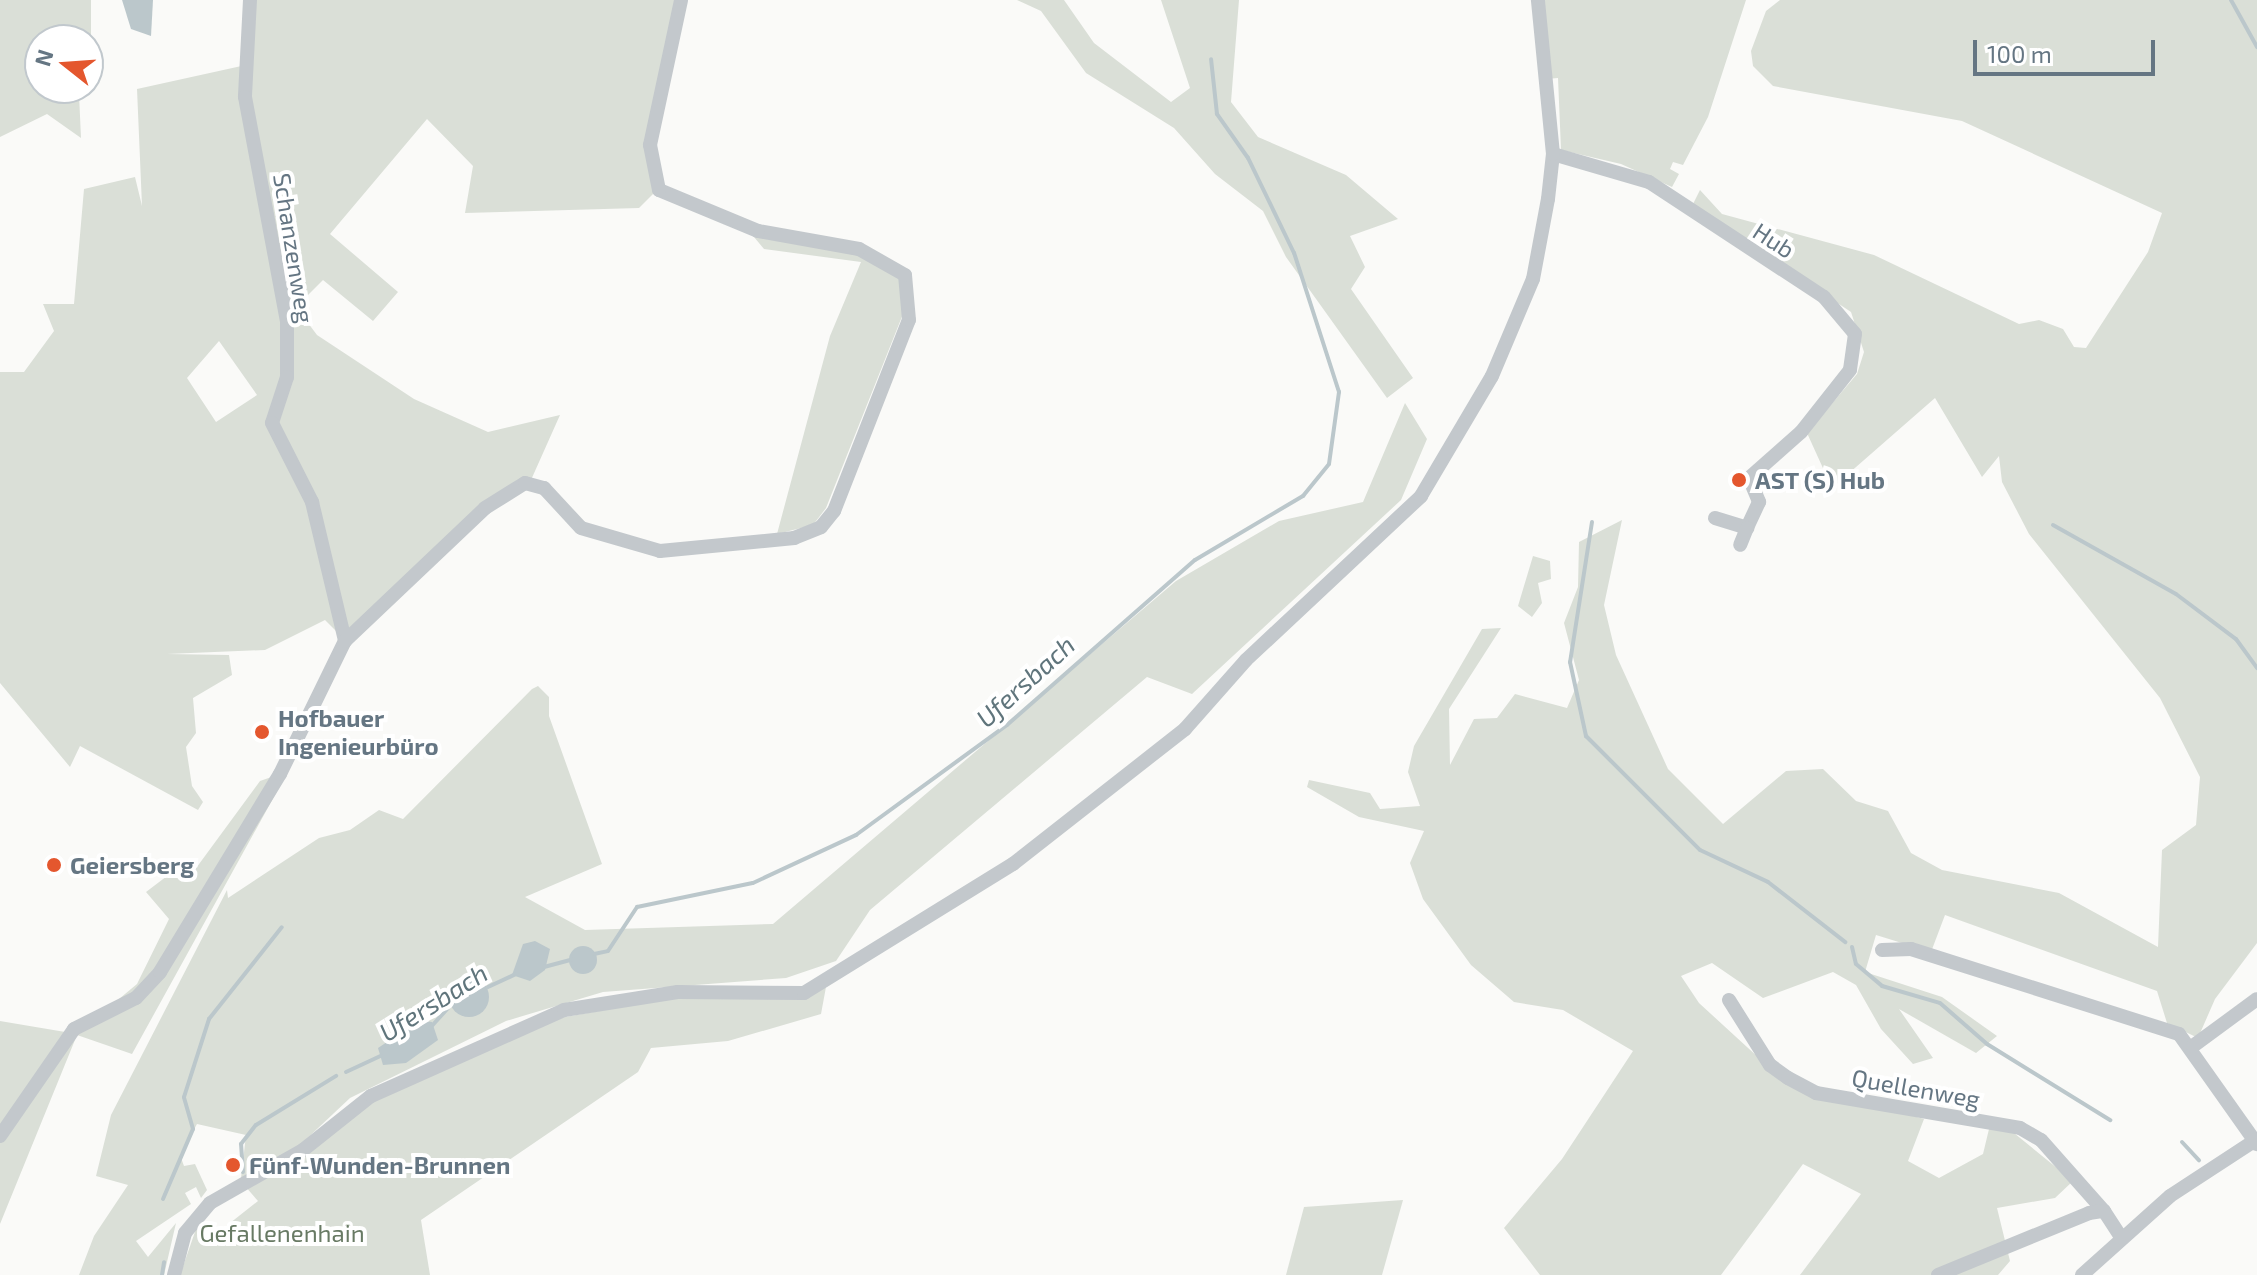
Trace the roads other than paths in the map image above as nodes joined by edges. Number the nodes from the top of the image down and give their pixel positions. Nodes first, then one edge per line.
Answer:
1 (250, 0) edge
2 (681, 0) edge
3 (1538, 0) edge
4 (1553, 154) junction
5 (1715, 518) dead end
6 (1747, 528) junction
7 (1740, 545) dead end
8 (345, 641) junction
9 (1882, 950) dead end
10 (2257, 999) edge
11 (1729, 1000) dead end
12 (2193, 1046) junction
13 (0, 1136) edge
14 (2256, 1142) edge
15 (2104, 1211) junction
16 (2121, 1237) junction
17 (174, 1275) edge
18 (1938, 1275) edge
19 (2082, 1275) edge

1 - 8 street, Schanzenweg
2 - 8 street
3 - 4 street
4 - 6 street, Hub
4 - 17 street
5 - 6 street
6 - 7 street
8 - 13 street
9 - 12 street
10 - 12 street
11 - 15 street, Quellenweg
12 - 14 street
14 - 16 street
15 - 16 street, Quellenweg
15 - 18 street
16 - 19 street

